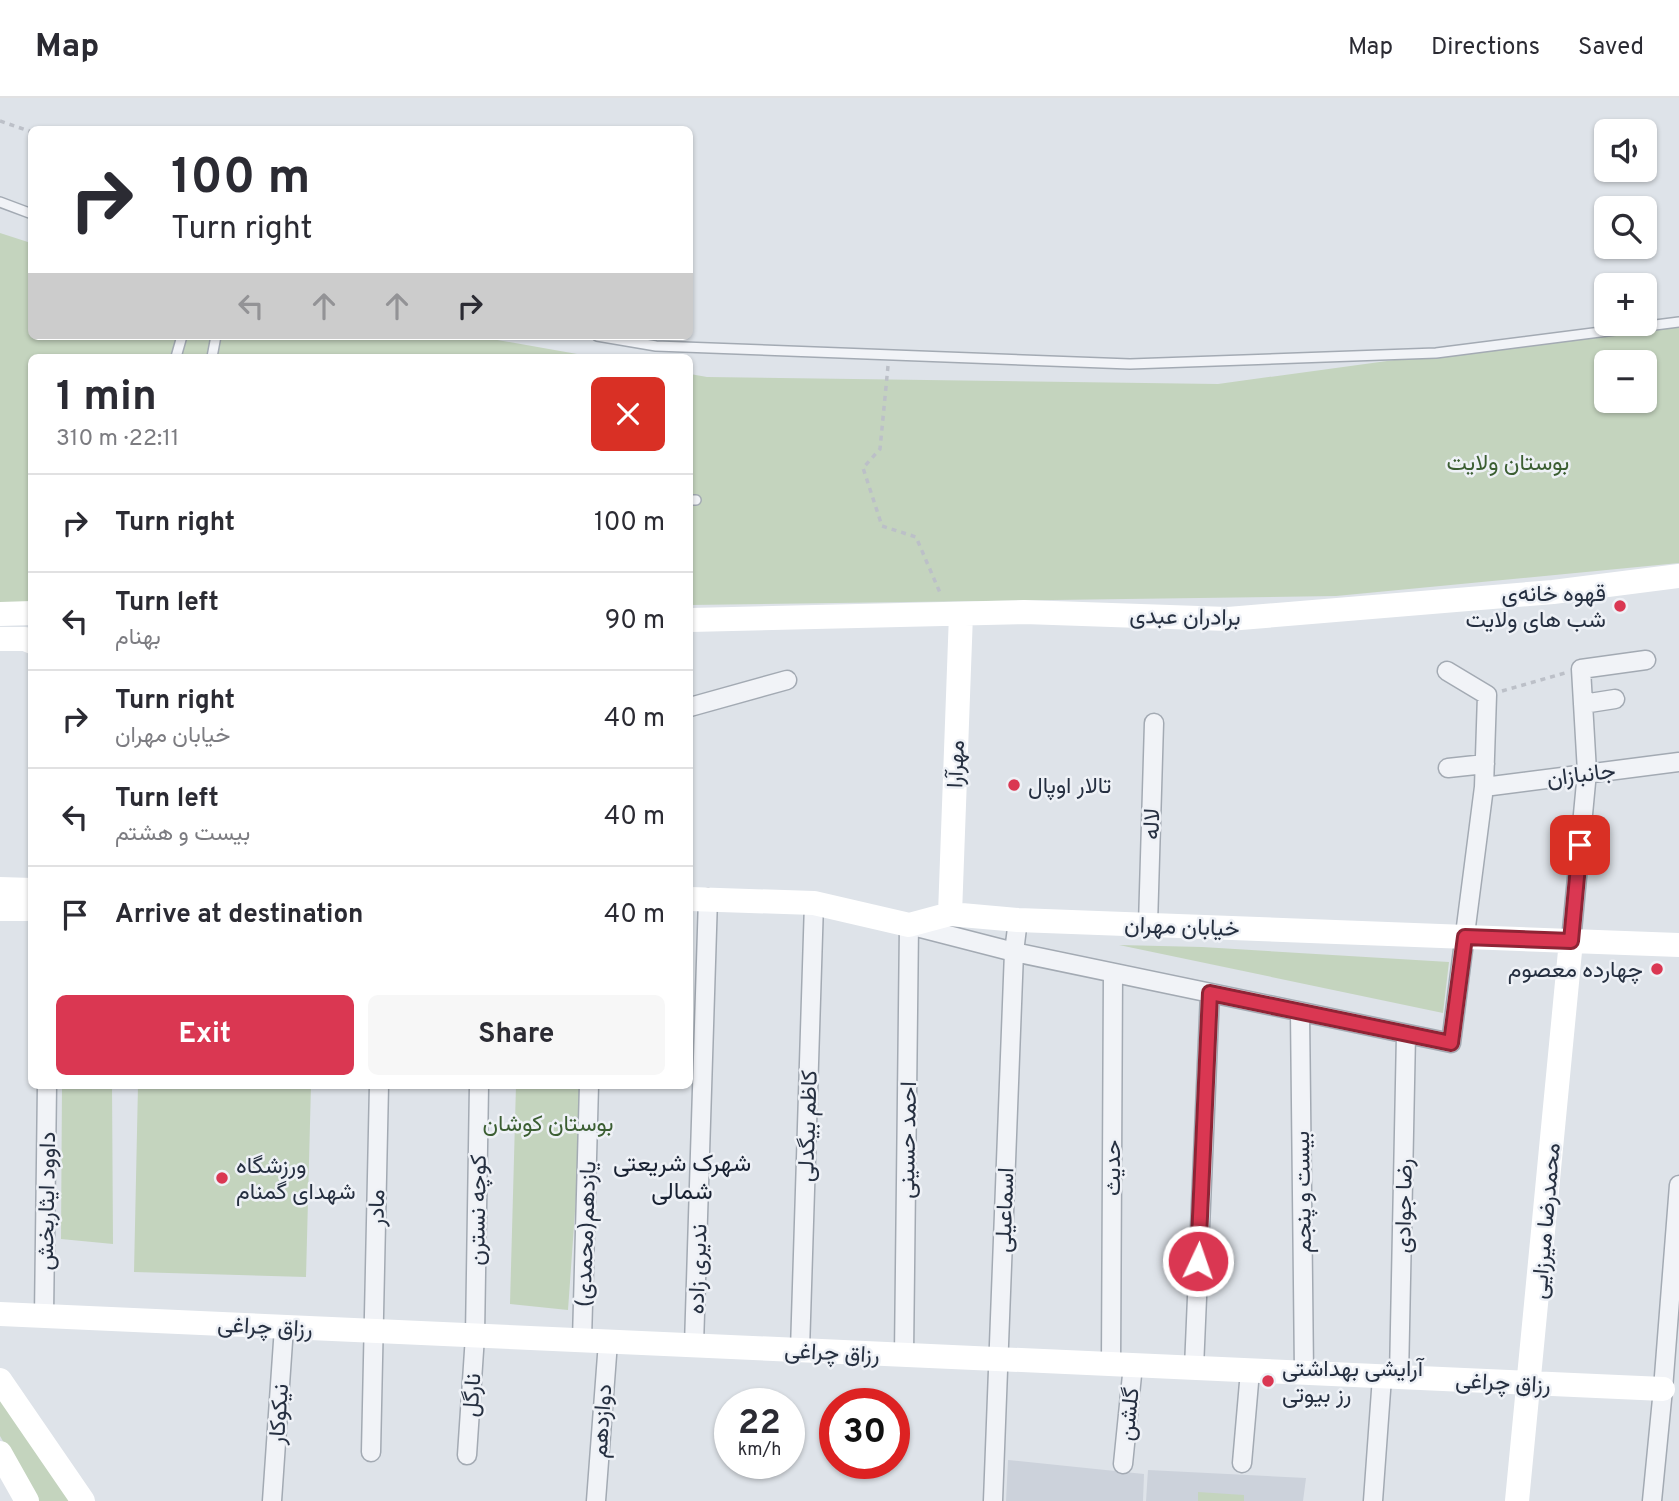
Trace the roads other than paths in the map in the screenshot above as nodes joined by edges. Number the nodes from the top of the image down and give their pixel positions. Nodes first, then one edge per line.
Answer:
1 (0, 202) edge
2 (28, 212) edge
3 (1679, 322) edge
4 (621, 340) edge
5 (1679, 576) edge
6 (952, 607) junction
7 (28, 613) edge
8 (0, 614) edge
9 (693, 620) edge
10 (0, 639) edge
11 (28, 640) edge
12 (1646, 660) dead end
13 (1447, 671) dead end
14 (787, 680) dead end
15 (1615, 699) dead end
16 (1583, 704) junction
17 (693, 706) edge
18 (1154, 723) dead end
19 (1679, 762) edge
20 (1485, 764) junction
21 (1448, 768) dead end
22 (1587, 772) junction
23 (1484, 787) junction
24 (0, 889) edge
25 (28, 890) edge
26 (699, 899) edge
27 (814, 903) junction
28 (28, 908) edge
29 (0, 909) edge
30 (950, 914) junction
31 (1018, 920) junction
32 (909, 925) junction
33 (1148, 925) junction
34 (1465, 937) junction
35 (1571, 941) junction
36 (1679, 945) edge
37 (1014, 952) junction
38 (1113, 972) junction
39 (1210, 993) junction
40 (1300, 1012) junction
41 (1406, 1034) junction
42 (47, 1089) edge
43 (379, 1089) edge
44 (479, 1089) edge
45 (589, 1089) edge
46 (1679, 1185) edge
47 (0, 1314) edge
48 (44, 1316) junction
49 (284, 1327) junction
50 (374, 1331) junction
51 (475, 1336) junction
52 (582, 1340) junction
53 (608, 1342) junction
54 (694, 1345) junction
55 (800, 1350) junction
56 (904, 1355) junction
57 (998, 1359) junction
58 (1122, 1365) junction
59 (1194, 1368) junction
60 (1250, 1371) junction
61 (1304, 1373) junction
62 (1391, 1377) junction
63 (0, 1380) edge
64 (1530, 1383) junction
65 (1663, 1389) junction
66 (371, 1452) dead end
67 (0, 1453) edge
68 (467, 1455) dead end
69 (1242, 1463) dead end
70 (1123, 1464) dead end
71 (27, 1501) edge
72 (83, 1501) edge
73 (272, 1501) edge
74 (596, 1501) edge
75 (993, 1501) edge
76 (1373, 1501) edge
77 (1517, 1501) edge
78 (1652, 1501) edge

1 - 2 lane
3 - 4 lane
5 - 6 street, برادران عبدی
6 - 9 street, برادران عبدی
6 - 30 street, مهرآرا
7 - 8 street
10 - 11 street
12 - 16 street
13 - 20 street
14 - 17 street
15 - 16 street
16 - 22 street
18 - 33 street, لاله
19 - 22 street, جانبازان
20 - 21 street
20 - 23 street
22 - 23 street, جانبازان
22 - 35 street
23 - 34 street
24 - 25 street
26 - 27 street, خیابان مهران
26 - 54 street, ندیری زاده
27 - 32 street, خیابان مهران
27 - 55 street, کاظم بیگدلی
28 - 29 street
30 - 31 street, خیابان مهران
30 - 32 street, خیابان مهران
31 - 33 street, خیابان مهران
31 - 37 street, اسماعیلی
32 - 37 street
32 - 56 street, احمد حسینی
33 - 34 street, خیابان مهران
34 - 35 street, خیابان مهران
34 - 41 street
35 - 36 street, خیابان مهران
35 - 64 street, محمدرضا میرزایی
37 - 38 street
37 - 57 street, اسماعیلی
38 - 39 street
38 - 58 street, حدیث
39 - 40 street
39 - 59 street
40 - 41 street
40 - 61 street, بیست و پنجم
41 - 62 street, رضا جوادی
42 - 48 street, داوود ایثاربخش
43 - 50 street, مادر
44 - 51 street, کوچه نسترن
45 - 52 street, یازدهم(محمدی)
46 - 65 street
47 - 48 street, رزاق چراغی
48 - 49 street, رزاق چراغی
49 - 50 street, رزاق چراغی
49 - 73 street, نیکوکار
50 - 51 street, رزاق چراغی
50 - 66 street, مادر
51 - 52 street, رزاق چراغی
51 - 68 street, نارگل
52 - 53 street, رزاق چراغی
53 - 54 street, رزاق چراغی
53 - 74 street, دوازدهم
54 - 55 street, رزاق چراغی
55 - 56 street, رزاق چراغی
56 - 57 street, رزاق چراغی
57 - 58 street, رزاق چراغی
57 - 75 street, اسماعیلی
58 - 59 street, رزاق چراغی
58 - 70 street, گلشن
59 - 60 street, رزاق چراغی
60 - 61 street, رزاق چراغی
60 - 69 street
61 - 62 street, رزاق چراغی
62 - 64 street, رزاق چراغی
62 - 76 street, رضا جوادی
63 - 72 street
64 - 65 street, رزاق چراغی
64 - 77 street, محمدرضا میرزایی
65 - 78 street
67 - 71 street

